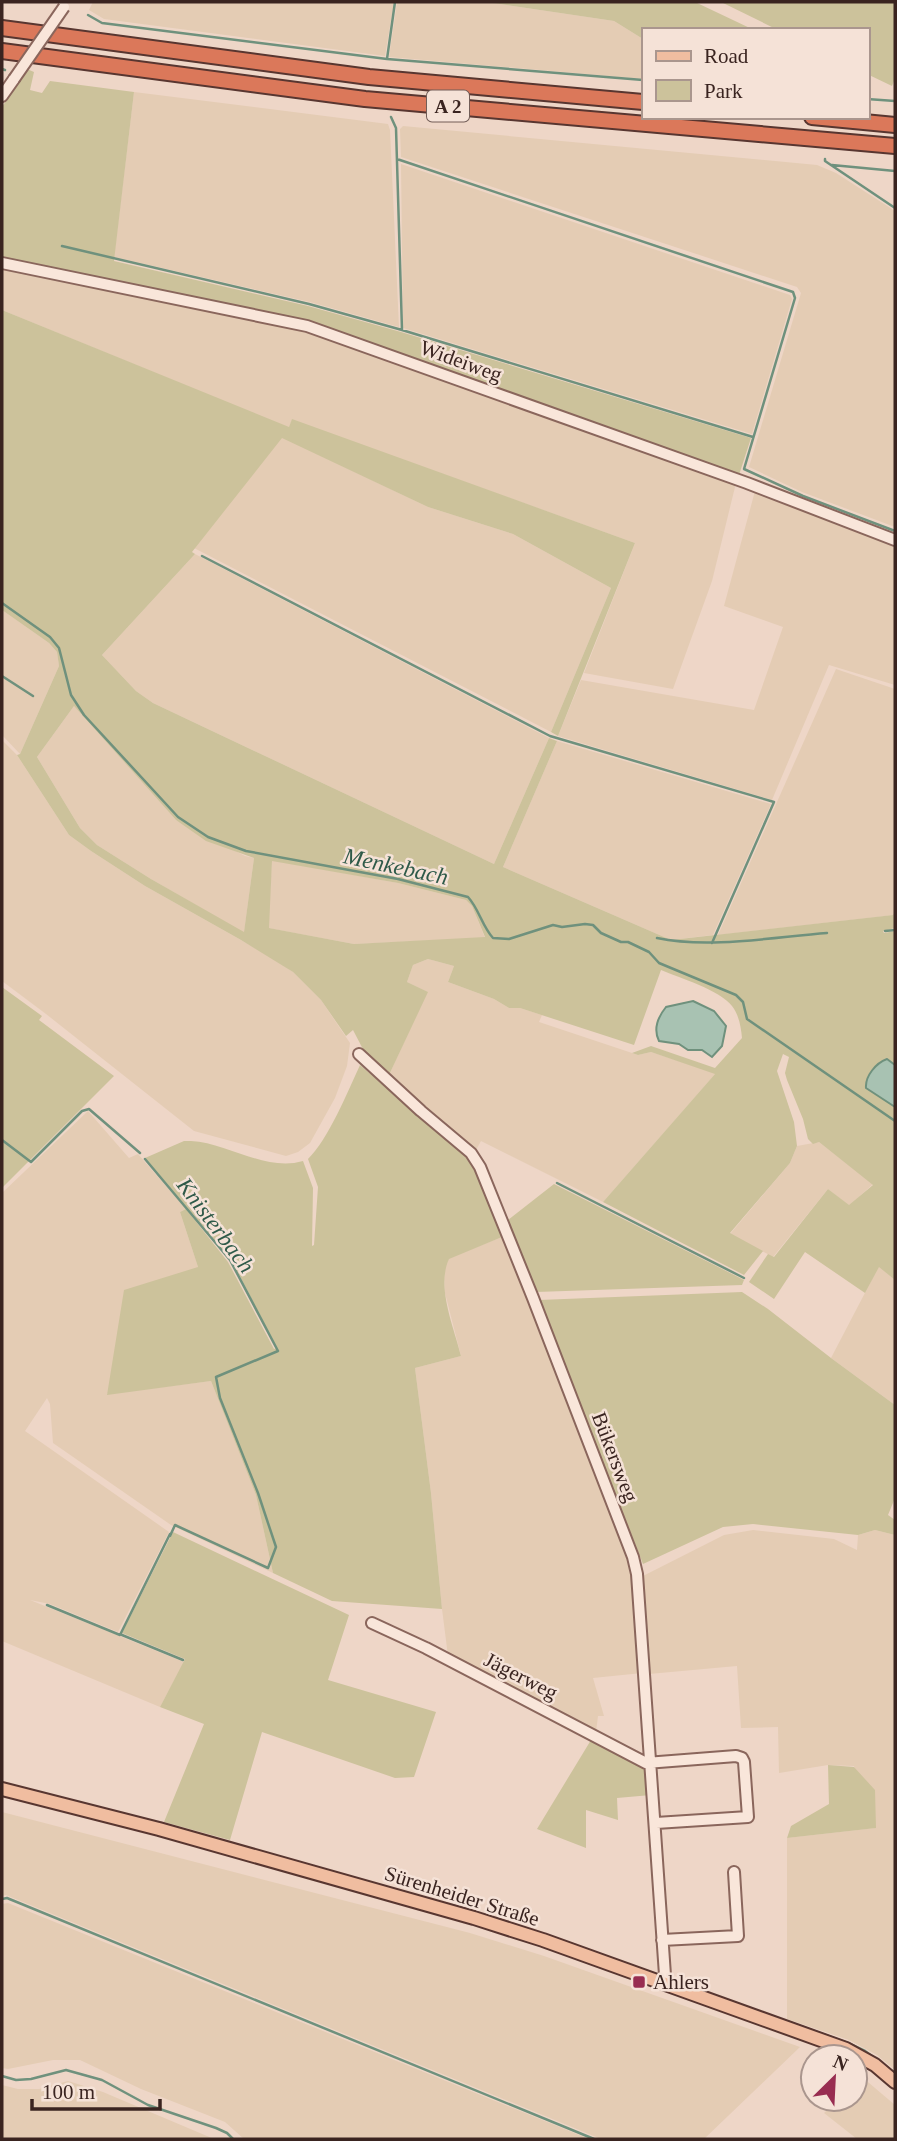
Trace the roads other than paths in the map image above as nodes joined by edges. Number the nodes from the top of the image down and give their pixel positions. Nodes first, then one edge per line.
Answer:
1 (66, 5) edge
2 (2, 28) edge
3 (2, 51) edge
4 (2, 96) edge
5 (642, 103) edge
6 (833, 119) edge
7 (895, 125) edge
8 (895, 146) edge
9 (2, 263) edge
10 (895, 540) edge
11 (359, 1054) dead end
12 (372, 1623) dead end
13 (651, 1762) junction
14 (2, 1790) edge
15 (656, 1823) junction
16 (734, 1872) dead end
17 (662, 1940) junction
18 (663, 1983) junction
19 (895, 2082) edge

1 - 4 street, bridge
2 - 5 highway, A 2
3 - 8 highway, A 2
6 - 7 highway
9 - 10 street, Wideiweg
11 - 13 street, Bükersweg
12 - 13 street, Jägerweg
13 - 15 street, Bükersweg
13 - 15 street
14 - 18 main road, Sürenheider Straße
15 - 17 street, Bükersweg
16 - 17 street
17 - 18 street, Bükersweg
18 - 19 main road, Sürenheider Straße

